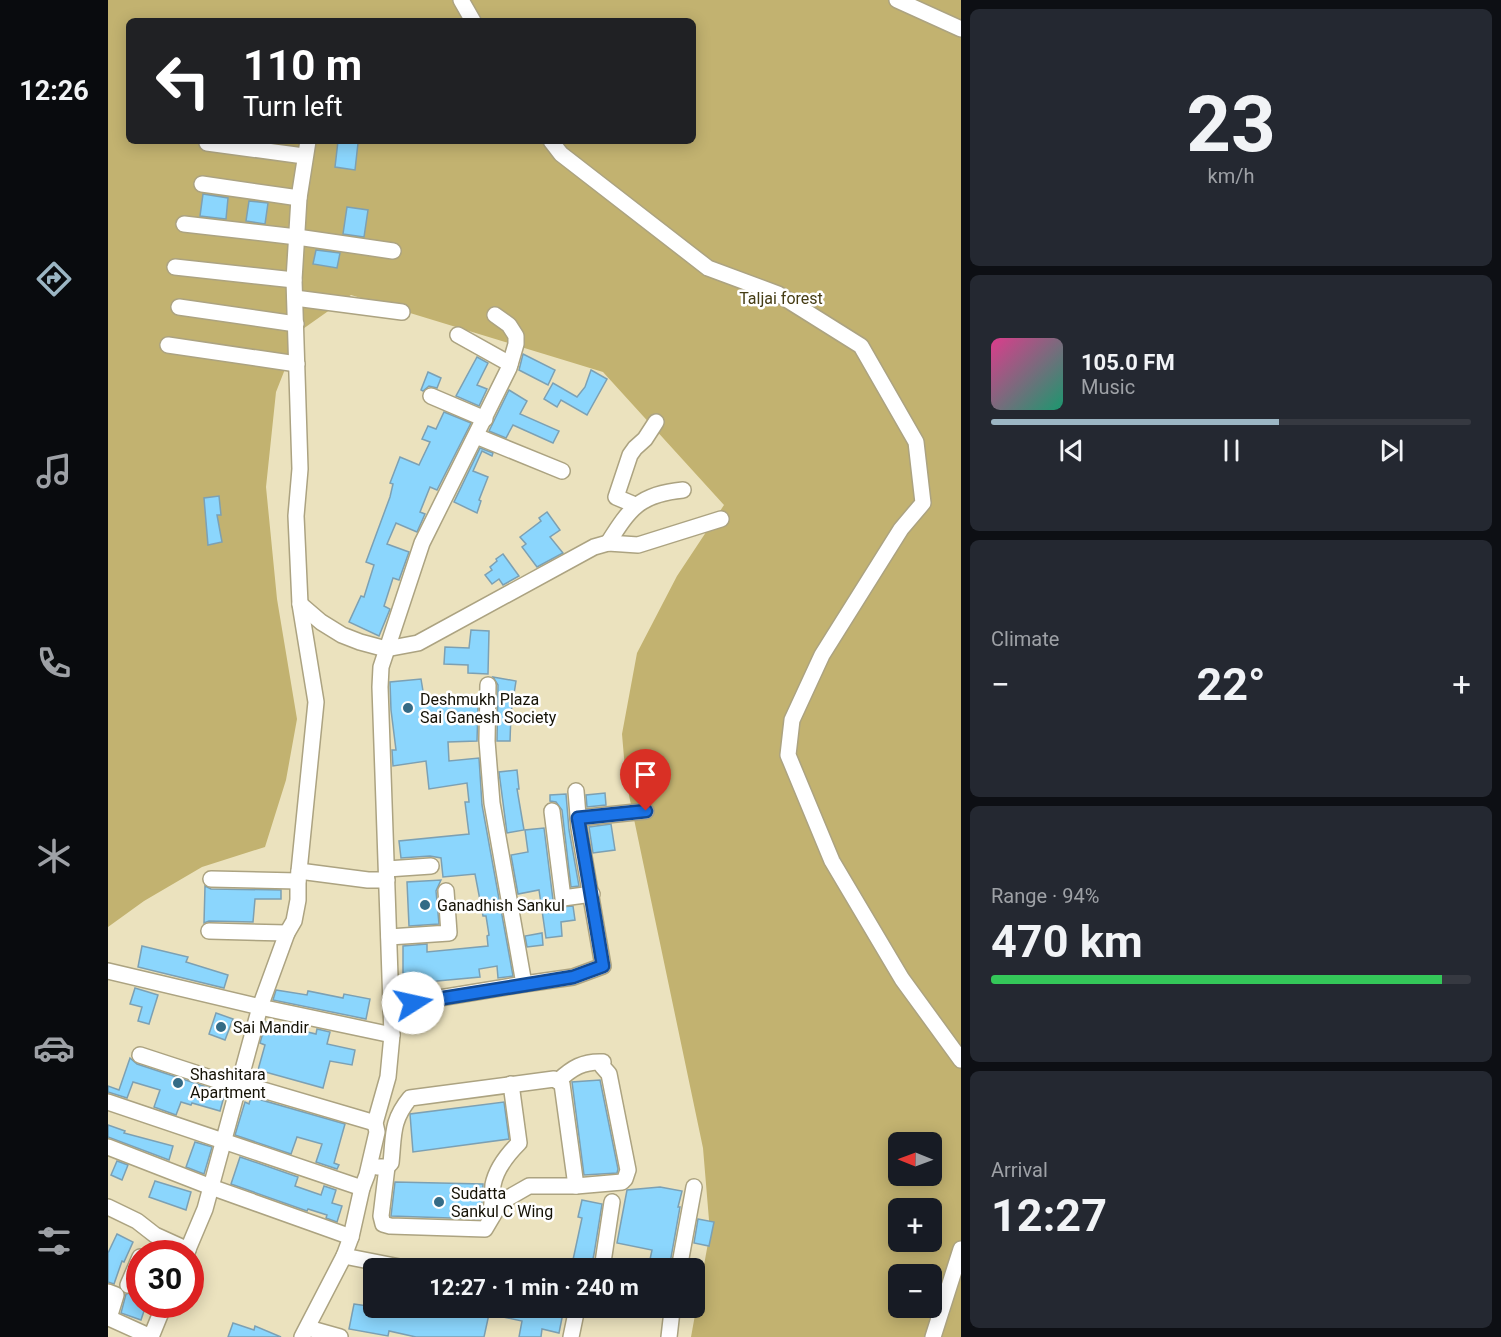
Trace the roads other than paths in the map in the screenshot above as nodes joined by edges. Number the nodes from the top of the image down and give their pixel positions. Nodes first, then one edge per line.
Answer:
1 (461, 0) edge
2 (897, 0) edge
3 (471, 18) edge
4 (961, 29) edge
5 (214, 144) edge
6 (307, 144) edge
7 (553, 144) edge
8 (304, 156) junction
9 (202, 184) dead end
10 (299, 198) junction
11 (184, 224) dead end
12 (297, 237) junction
13 (393, 251) dead end
14 (175, 267) dead end
15 (294, 280) junction
16 (295, 298) junction
17 (179, 307) dead end
18 (402, 312) dead end
19 (495, 315) dead end
20 (296, 324) junction
21 (459, 335) dead end
22 (168, 345) dead end
23 (297, 364) junction
24 (510, 364) junction
25 (431, 396) dead end
26 (485, 419) junction
27 (656, 422) dead end
28 (476, 436) junction
29 (562, 471) dead end
30 (684, 490) dead end
31 (635, 505) junction
32 (721, 519) dead end
33 (608, 543) junction
34 (300, 604) junction
35 (386, 649) junction
36 (488, 685) dead end
37 (576, 791) dead end
38 (646, 811) dead end
39 (552, 812) dead end
40 (578, 818) junction
41 (431, 866) dead end
42 (299, 876) junction
43 (380, 878) junction
44 (211, 879) dead end
45 (446, 891) dead end
46 (592, 894) junction
47 (209, 931) dead end
48 (286, 933) junction
49 (389, 937) junction
50 (108, 971) edge
51 (524, 984) junction
52 (391, 1006) junction
53 (260, 1007) junction
54 (382, 1034) junction
55 (140, 1055) dead end
56 (961, 1060) edge
57 (558, 1082) junction
58 (511, 1084) junction
59 (239, 1085) junction
60 (108, 1102) edge
61 (366, 1120) junction
62 (223, 1142) junction
63 (108, 1147) edge
64 (387, 1167) junction
65 (368, 1168) junction
66 (354, 1185) junction
67 (576, 1186) junction
68 (211, 1187) junction
69 (694, 1187) dead end
70 (612, 1202) dead end
71 (108, 1207) edge
72 (485, 1229) junction
73 (150, 1232) junction
74 (351, 1237) junction
75 (147, 1240) edge
76 (165, 1240) edge
77 (192, 1240) edge
78 (961, 1249) edge
79 (344, 1256) junction
80 (604, 1258) edge
81 (681, 1258) edge
82 (363, 1260) edge
83 (108, 1292) edge
84 (159, 1318) edge
85 (575, 1318) edge
86 (668, 1318) edge
87 (305, 1333) edge
88 (151, 1337) edge
89 (340, 1337) edge
90 (572, 1337) edge
91 (669, 1337) edge
92 (933, 1337) edge

1 - 3 street
2 - 4 street
5 - 8 street
6 - 8 street
7 - 56 street
8 - 10 street
9 - 10 street
10 - 12 street
11 - 12 street
12 - 13 street
12 - 15 street
14 - 15 street
15 - 16 street
16 - 18 street
16 - 20 street
17 - 20 street
19 - 24 street
20 - 23 street
21 - 24 street
22 - 23 street
23 - 34 street
24 - 26 street
25 - 26 street
26 - 28 street
27 - 31 street
28 - 29 street
28 - 35 street
30 - 31 street
31 - 33 street
32 - 33 street
33 - 35 street
34 - 35 street
34 - 42 street
35 - 43 street
36 - 51 street
37 - 40 street
38 - 40 street
39 - 46 street
40 - 46 street
41 - 43 street
42 - 43 street
42 - 44 street
42 - 48 street
43 - 49 street
45 - 49 street
46 - 51 street
47 - 48 street
48 - 53 street
49 - 52 street
50 - 53 street
51 - 52 street
52 - 54 street
53 - 54 street
53 - 59 street
54 - 61 street
55 - 59 street
57 - 58 street
57 - 67 street
57 - 67 street
58 - 64 street
58 - 72 street
59 - 61 street
59 - 62 street
60 - 62 street
61 - 65 street
62 - 66 street
62 - 68 street
63 - 68 street
64 - 65 street
64 - 72 street
65 - 66 street
66 - 74 street
67 - 72 street
68 - 74 street
68 - 77 street
69 - 81 street
70 - 80 street
71 - 73 street
73 - 75 street
73 - 76 street
74 - 79 street
78 - 92 street
79 - 82 street
79 - 87 street
83 - 88 street
84 - 88 street
85 - 90 street
86 - 91 street
87 - 89 street

